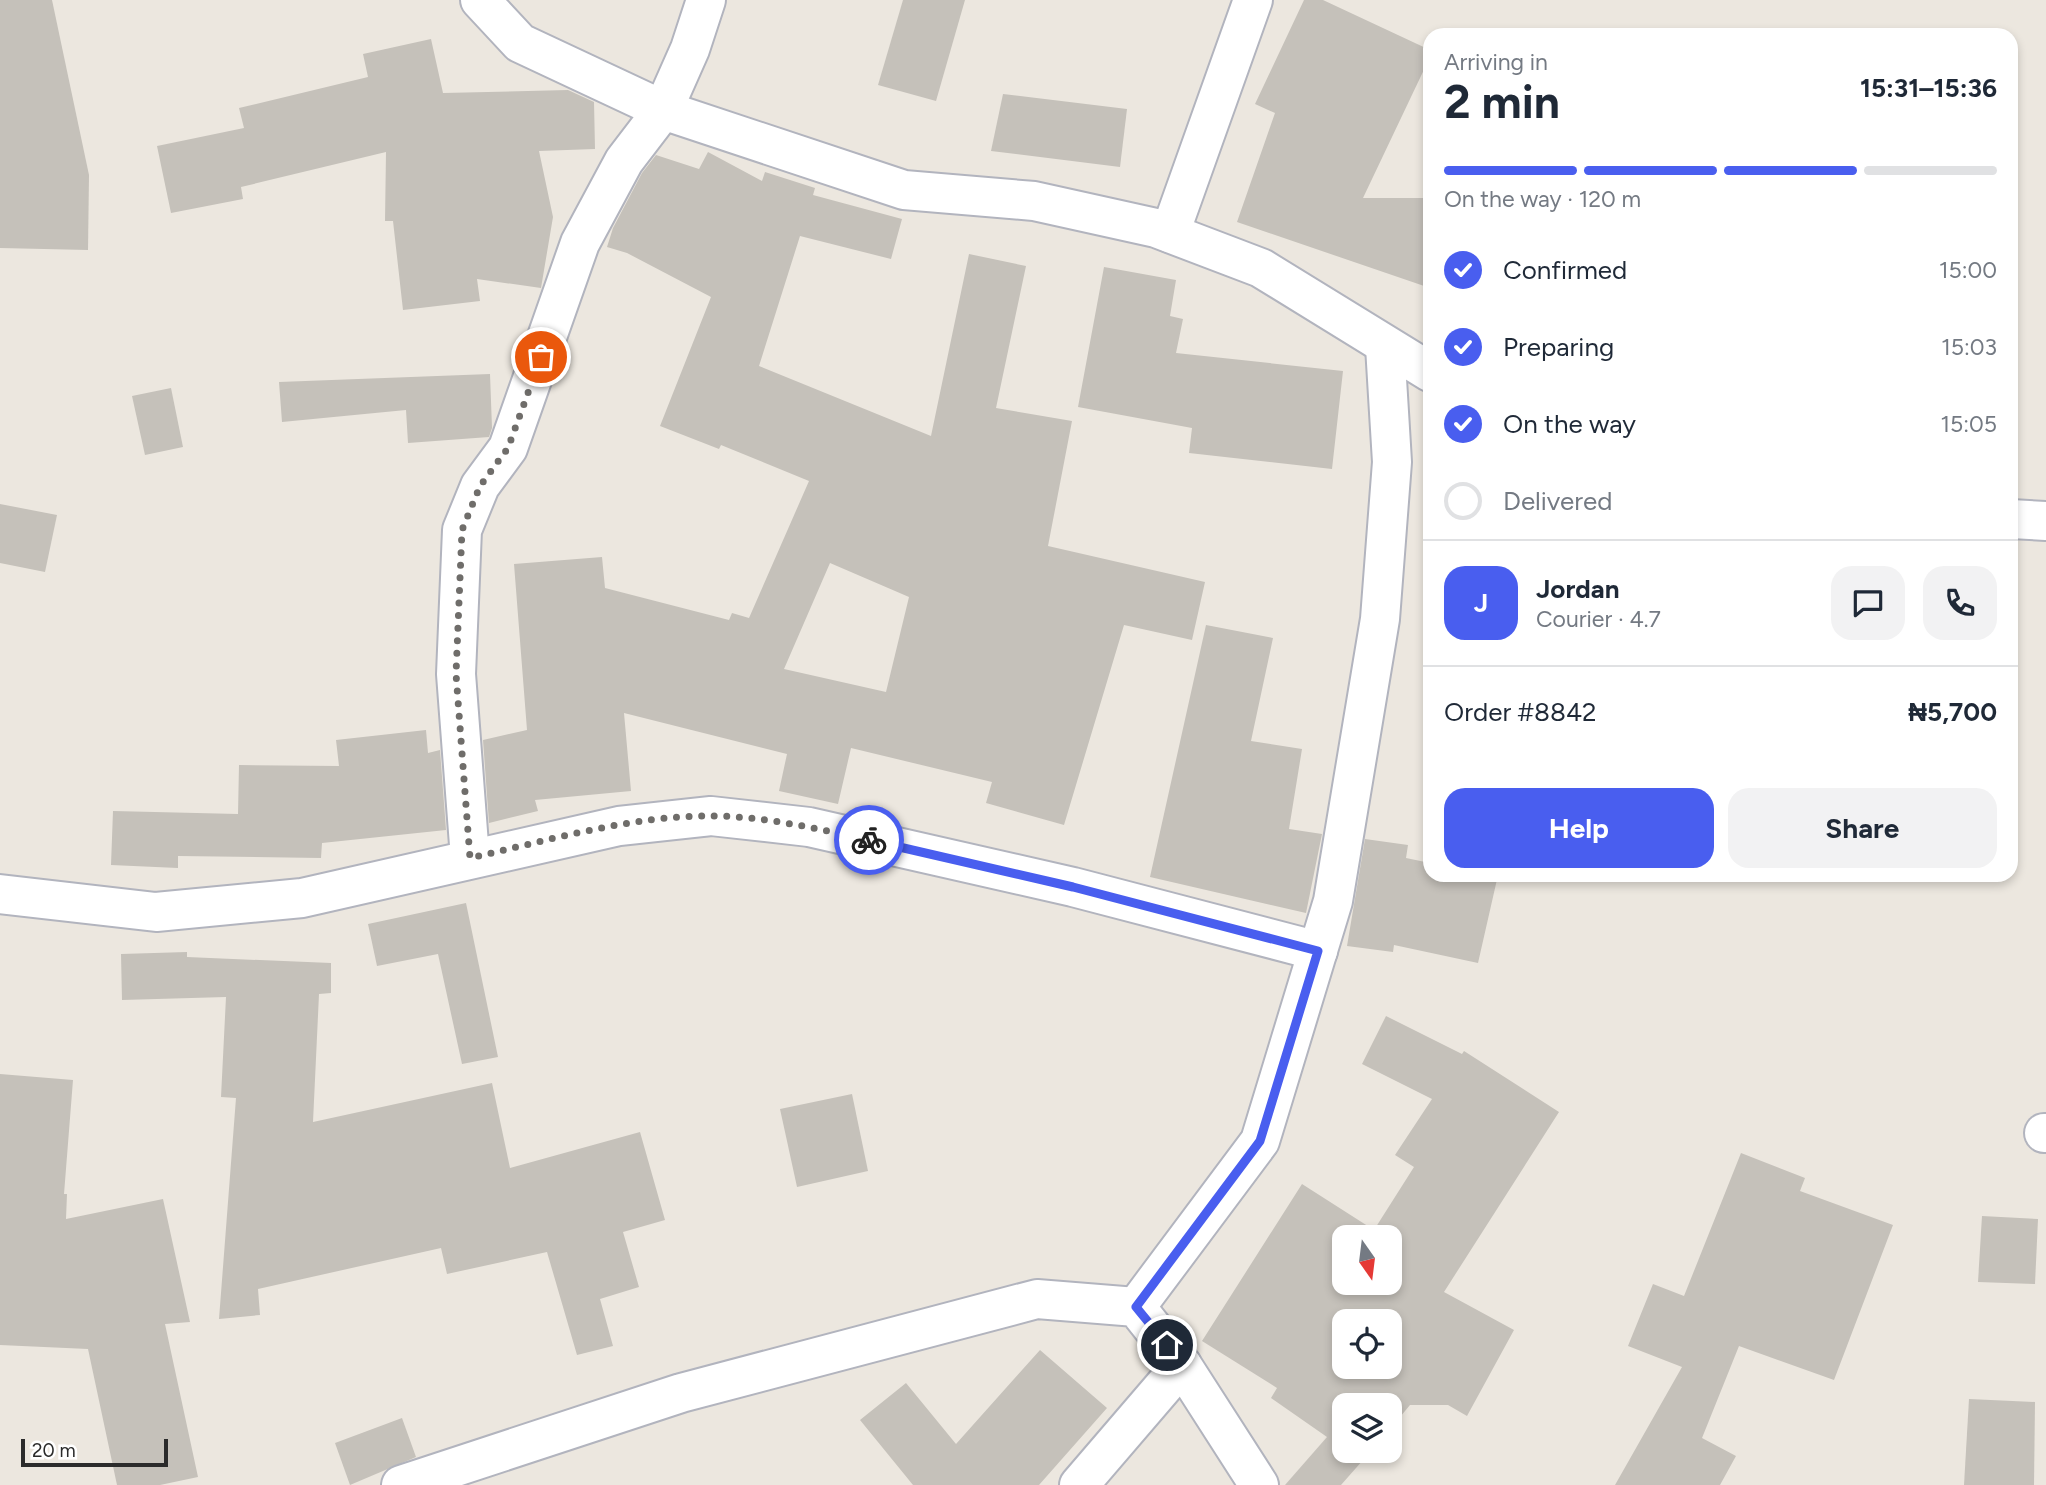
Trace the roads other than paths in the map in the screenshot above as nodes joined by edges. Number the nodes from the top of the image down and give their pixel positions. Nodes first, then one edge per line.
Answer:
1 (480, 0) edge
2 (706, 0) edge
3 (1253, 0) edge
4 (663, 110) junction
5 (1170, 233) junction
6 (1385, 346) junction
7 (1423, 368) edge
8 (2018, 519) edge
9 (2046, 521) edge
10 (470, 858) junction
11 (0, 894) edge
12 (1318, 951) junction
13 (1136, 1307) junction
14 (1182, 1364) junction
15 (401, 1485) edge
16 (1079, 1485) edge
17 (1259, 1485) edge

1 - 4 street
2 - 4 street
3 - 5 street
4 - 5 street
4 - 10 street
5 - 6 street
6 - 7 street
6 - 12 street
8 - 9 street
10 - 11 street
10 - 12 street
12 - 13 street
13 - 14 street
13 - 15 street
14 - 16 street
14 - 17 street

